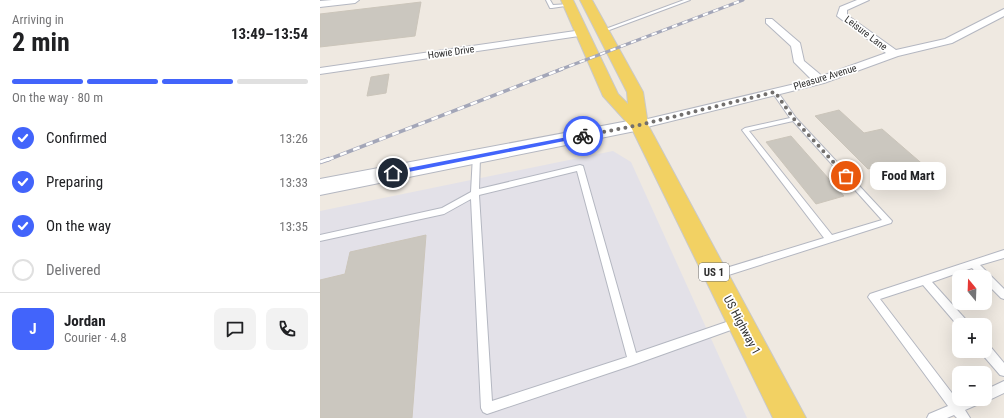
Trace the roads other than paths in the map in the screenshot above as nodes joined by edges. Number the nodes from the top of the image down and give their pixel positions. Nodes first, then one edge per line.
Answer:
1 (355, 0) edge
2 (548, 0) edge
3 (586, 0) edge
4 (688, 0) edge
5 (865, 0) edge
6 (569, 3) edge
7 (320, 4) edge
8 (1004, 12) edge
9 (769, 21) dead end
10 (602, 31) junction
11 (582, 33) junction
12 (894, 54) junction
13 (320, 71) edge
14 (820, 81) junction
15 (775, 92) junction
16 (794, 119) junction
17 (639, 125) junction
18 (476, 157) junction
19 (320, 187) edge
20 (475, 193) junction
21 (320, 238) edge
22 (830, 239) junction
23 (1004, 254) edge
24 (973, 264) junction
25 (716, 275) junction
26 (925, 280) junction
27 (1004, 295) edge
28 (958, 318) edge
29 (741, 322) junction
30 (992, 357) edge
31 (633, 360) junction
32 (1004, 371) edge
33 (1004, 387) edge
34 (992, 393) edge
35 (961, 406) edge
36 (956, 408) junction
37 (790, 418) edge
38 (933, 418) edge
39 (964, 418) edge

1 - 7 street
2 - 6 lane
3 - 10 main road, US Highway 1 / US 1
4 - 10 lane
5 - 12 street, Leisure Lane
6 - 11 main road, US Highway 1 / US 1
8 - 12 street, Pleasure Avenue
9 - 14 street
10 - 17 main road, US Highway 1 / US 1
11 - 13 street, Howie Drive
11 - 17 main road, US Highway 1 / US 1
12 - 14 street, Pleasure Avenue
14 - 15 street, Pleasure Avenue
15 - 16 lane
15 - 17 street, Pleasure Avenue
16 - 22 lane
16 - 22 lane
17 - 18 main road
17 - 25 main road, US Highway 1 / US 1
18 - 19 main road
18 - 20 lane
20 - 21 lane
20 - 31 lane
20 - 31 lane
22 - 25 lane
23 - 24 lane
24 - 26 lane
24 - 27 lane
25 - 29 main road, US Highway 1 / US 1
26 - 28 lane
26 - 36 lane
29 - 31 lane
29 - 37 main road, US Highway 1 / US 1
30 - 32 lane
33 - 34 lane
35 - 36 lane
36 - 38 lane
36 - 39 lane

